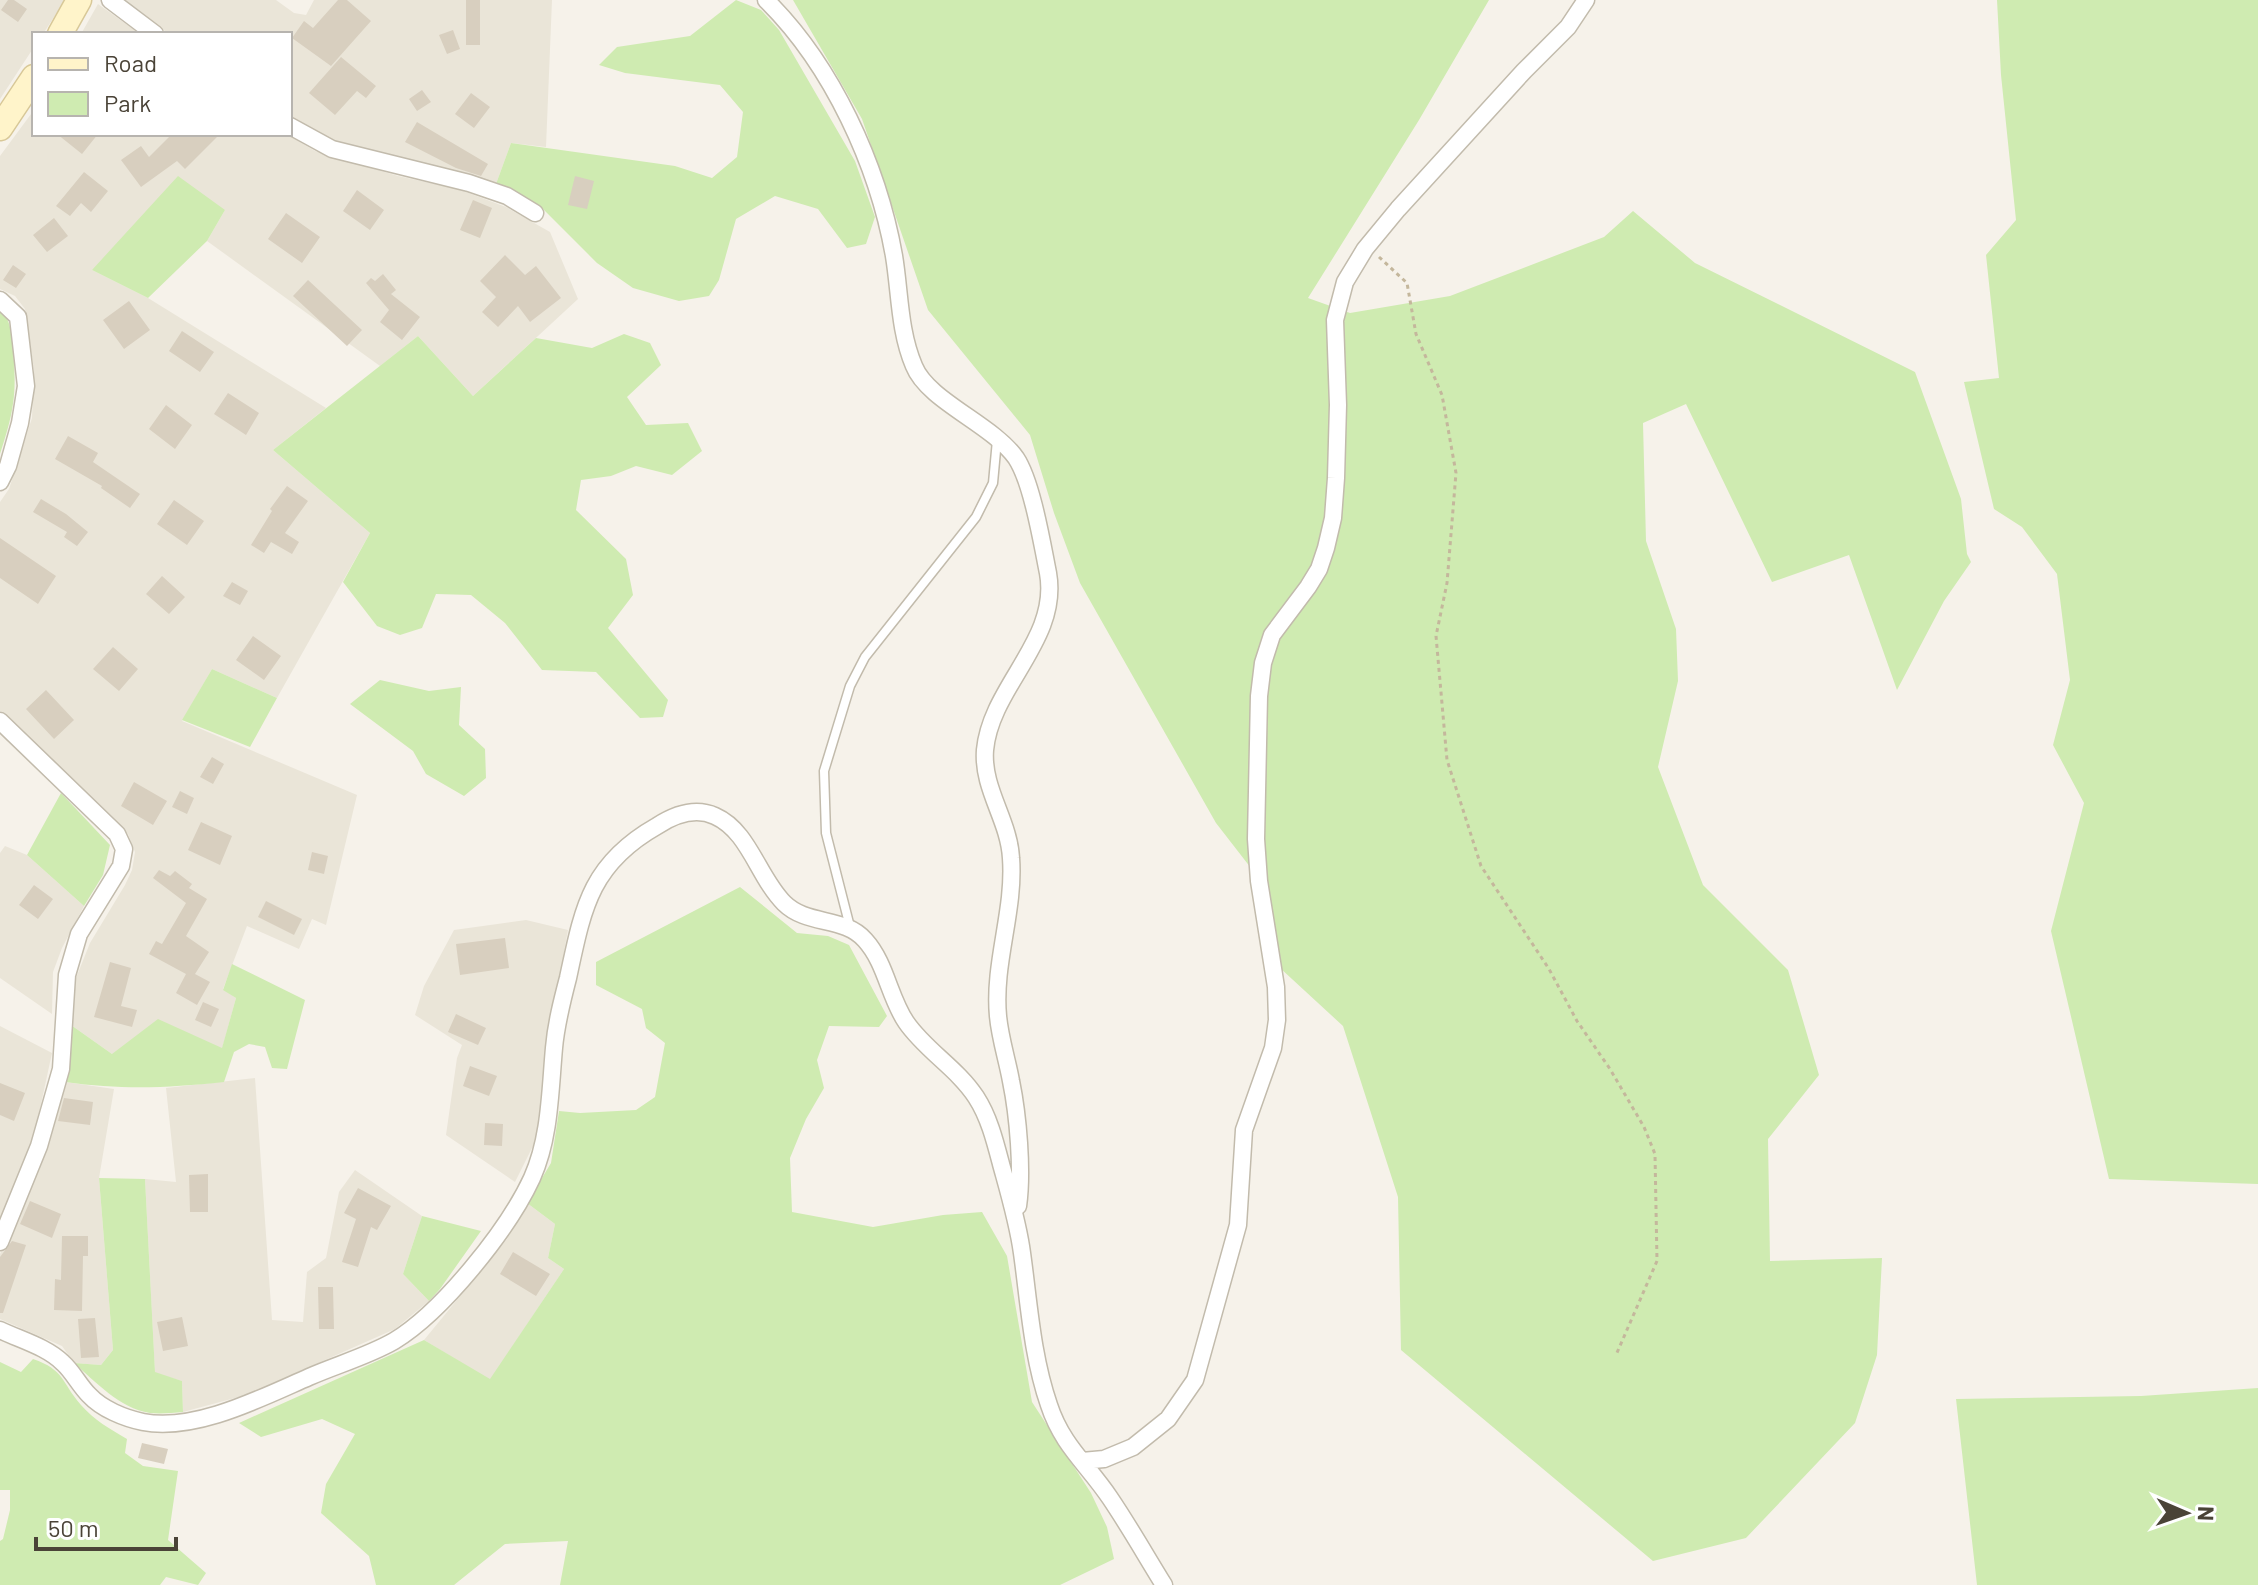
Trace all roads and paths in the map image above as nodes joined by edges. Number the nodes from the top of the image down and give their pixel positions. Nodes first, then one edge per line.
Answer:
1 (79, 0) edge
2 (110, 0) edge
3 (766, 0) edge
4 (1586, 0) edge
5 (61, 32) edge
6 (152, 32) edge
7 (32, 80) edge
8 (292, 127) edge
9 (0, 128) edge
10 (535, 213) dead end
11 (1365, 249) junction
12 (0, 300) edge
13 (997, 439) junction
14 (0, 482) edge
15 (0, 721) edge
16 (850, 927) junction
17 (1017, 1220) junction
18 (0, 1242) edge
19 (0, 1330) edge
20 (1616, 1355) dead end
21 (1082, 1461) junction
22 (1164, 1585) edge

1 - 5 main road
2 - 6 street
3 - 13 street
4 - 11 street
7 - 9 main road
8 - 10 street
11 - 20 path
11 - 21 street
12 - 14 street
13 - 16 lane
13 - 17 street
15 - 18 street
16 - 17 street
16 - 19 street
17 - 21 street
21 - 22 street

